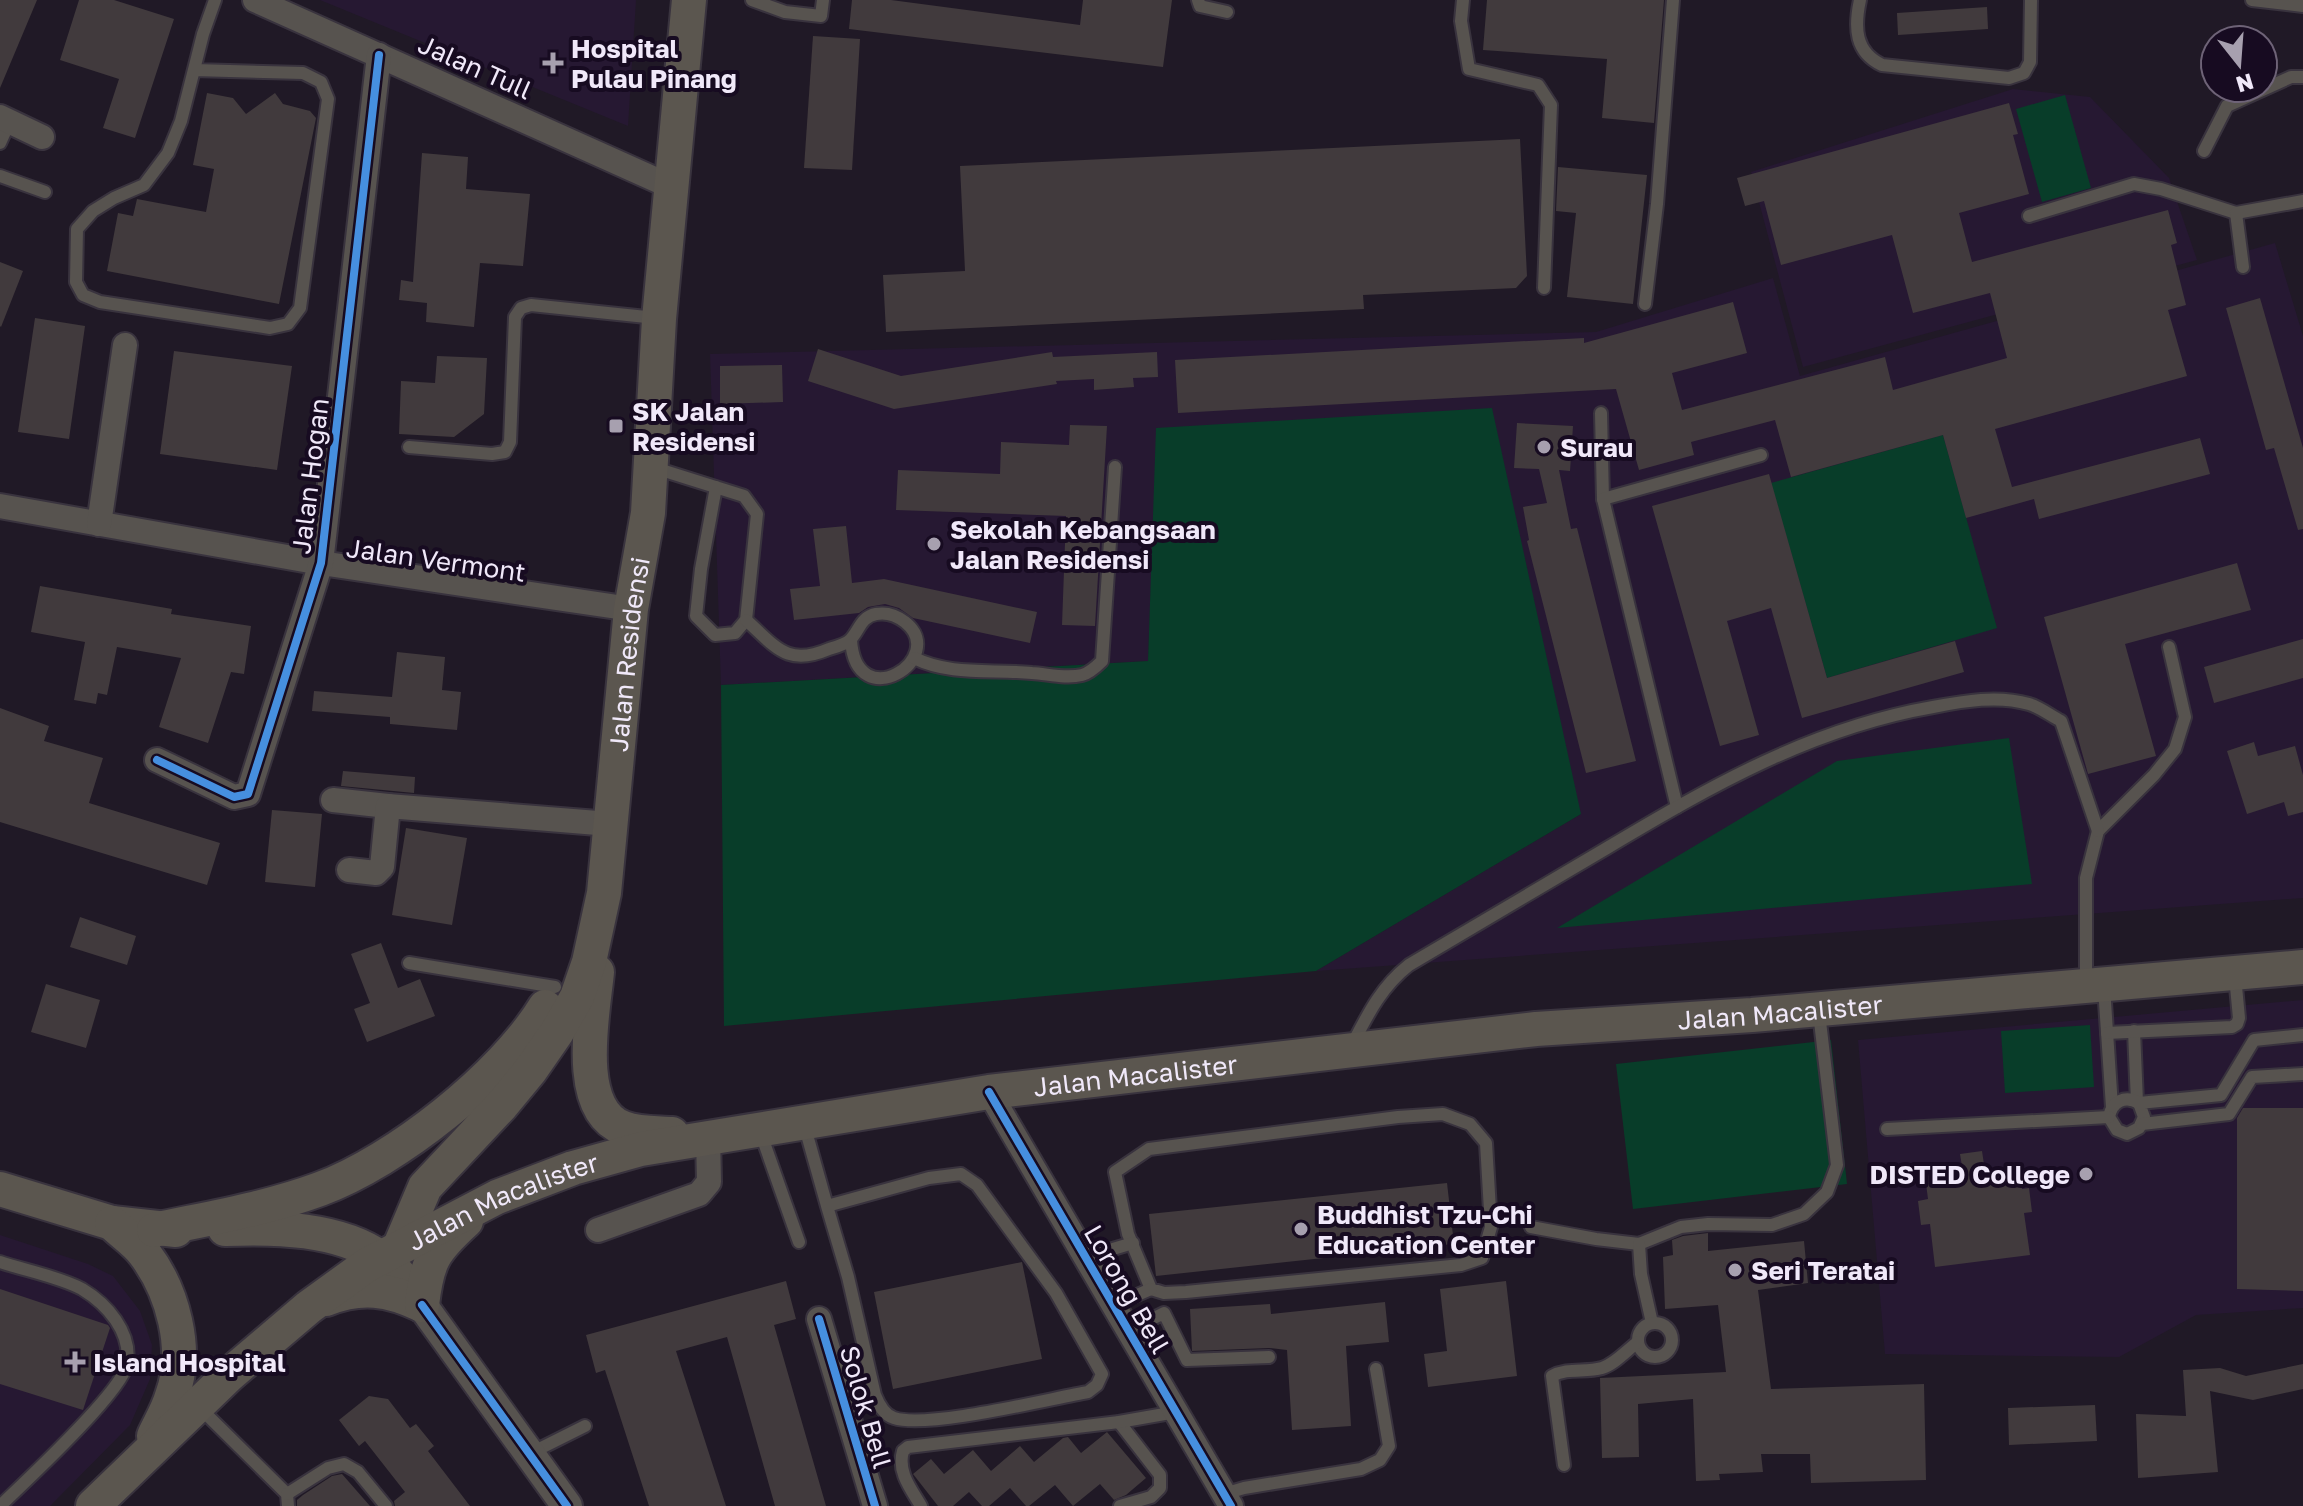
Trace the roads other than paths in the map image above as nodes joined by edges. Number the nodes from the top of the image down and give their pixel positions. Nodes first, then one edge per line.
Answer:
1 (215, 0) edge
2 (255, 0) edge
3 (689, 0) edge
4 (752, 0) edge
5 (823, 0) edge
6 (1198, 0) edge
7 (1463, 0) edge
8 (1673, 0) edge
9 (1860, 0) edge
10 (2031, 0) edge
11 (2252, 0) edge
12 (2292, 3) edge
13 (786, 6) edge
14 (1227, 12) dead end
15 (379, 55) junction
16 (194, 70) junction
17 (2303, 77) edge
18 (3, 127) edge
19 (42, 137) dead end
20 (2204, 151) dead end
21 (0, 176) edge
22 (672, 187) junction
23 (45, 192) dead end
24 (2303, 201) edge
25 (2236, 213) junction
26 (2029, 216) dead end
27 (2243, 267) dead end
28 (1544, 288) dead end
29 (1645, 304) dead end
30 (659, 319) junction
31 (125, 345) dead end
32 (1601, 413) dead end
33 (409, 447) dead end
34 (1761, 455) dead end
35 (651, 466) junction
36 (1115, 467) dead end
37 (716, 487) junction
38 (1603, 499) junction
39 (0, 506) edge
40 (99, 524) junction
41 (321, 563) junction
42 (631, 609) junction
43 (746, 620) junction
44 (851, 640) junction
45 (2169, 647) dead end
46 (914, 658) junction
47 (157, 760) dead end
48 (333, 800) dead end
49 (388, 806) junction
50 (1677, 807) junction
51 (610, 824) junction
52 (2098, 831) junction
53 (349, 870) dead end
54 (604, 893) junction
55 (409, 963) dead end
56 (2303, 967) edge
57 (2235, 972) junction
58 (2095, 985) junction
59 (555, 987) junction
60 (1819, 1009) junction
61 (2134, 1031) junction
62 (2107, 1033) junction
63 (2303, 1035) edge
64 (1349, 1051) junction
65 (2303, 1074) edge
66 (989, 1092) junction
67 (2138, 1103) junction
68 (2110, 1112) junction
69 (804, 1124) junction
70 (2142, 1124) junction
71 (1887, 1129) dead end
72 (760, 1131) junction
73 (708, 1136) junction
74 (0, 1189) edge
75 (487, 1202) junction
76 (827, 1206) junction
77 (112, 1223) junction
78 (1531, 1227) dead end
79 (154, 1230) junction
80 (598, 1230) dead end
81 (799, 1242) dead end
82 (1133, 1243) junction
83 (1639, 1244) junction
84 (390, 1252) junction
85 (1086, 1257) junction
86 (4, 1266) edge
87 (1151, 1289) junction
88 (422, 1305) junction
89 (1114, 1305) junction
90 (309, 1307) junction
91 (819, 1319) dead end
92 (1652, 1323) junction
93 (1128, 1331) junction
94 (1638, 1342) junction
95 (1269, 1357) dead end
96 (1376, 1369) dead end
97 (197, 1405) junction
98 (1176, 1412) junction
99 (1119, 1422) junction
100 (585, 1426) dead end
101 (531, 1453) junction
102 (147, 1454) junction
103 (1564, 1465) dead end
104 (287, 1500) edge
105 (1227, 1500) edge
106 (0, 1506) edge
107 (93, 1506) edge
108 (386, 1506) edge
109 (567, 1506) edge
110 (875, 1506) edge
111 (921, 1506) edge
112 (1120, 1506) edge

1 - 16 lane
2 - 15 street, Jalan Tull
3 - 22 main road, Jalan Residensi
4 - 13 lane
5 - 13 lane
6 - 14 lane
7 - 28 lane
8 - 29 lane
9 - 10 lane
11 - 12 lane
15 - 22 street, Jalan Tull
15 - 41 street, Jalan Hogan
16 - 16 lane
17 - 20 lane
18 - 19 street
21 - 23 lane
22 - 30 main road, Jalan Residensi
24 - 25 lane
25 - 26 lane
25 - 27 lane
30 - 33 lane
30 - 35 main road, Jalan Residensi
31 - 40 street
32 - 38 lane
34 - 38 lane
35 - 37 lane
35 - 42 main road, Jalan Residensi
36 - 46 lane
37 - 43 lane
37 - 43 lane
38 - 50 lane
39 - 40 street, Jalan Vermont
40 - 41 street, Jalan Vermont
41 - 42 street, Jalan Vermont
41 - 47 street, Jalan Hogan
42 - 51 main road, Jalan Residensi
43 - 44 lane
44 - 46 lane
44 - 46 lane
45 - 52 lane
48 - 49 street
49 - 51 street
49 - 53 street
50 - 52 lane
50 - 64 lane
51 - 54 main road, Jalan Residensi
52 - 58 lane
54 - 59 main road
54 - 73 main road
54 - 84 main road, Jalan Residensi
55 - 59 lane
56 - 57 main road, Jalan Macalister
57 - 58 main road, Jalan Macalister
57 - 61 lane
58 - 60 main road, Jalan Macalister
58 - 62 lane
59 - 79 main road
60 - 64 main road, Jalan Macalister
60 - 83 lane
61 - 62 lane
61 - 67 lane
62 - 68 lane
63 - 67 lane
64 - 66 main road, Jalan Macalister
65 - 70 lane
66 - 69 main road, Jalan Macalister
66 - 85 street, Lorong Bell
67 - 68 lane
67 - 70 lane
68 - 70 lane
68 - 71 lane
69 - 72 main road, Jalan Macalister
69 - 76 lane
72 - 73 main road, Jalan Macalister
72 - 81 lane
73 - 75 main road, Jalan Macalister
73 - 80 street
74 - 77 main road, Jalan Macalister
75 - 84 main road, Jalan Macalister
75 - 88 main road
76 - 76 lane
77 - 79 main road, Jalan Macalister
77 - 102 main road
78 - 83 lane
79 - 84 main road, Jalan Macalister
82 - 85 lane
82 - 87 lane
82 - 87 lane
83 - 92 lane
84 - 88 main road
84 - 90 main road
85 - 89 street, Lorong Bell
86 - 106 lane
87 - 89 lane
88 - 90 main road
88 - 101 street
89 - 93 street, Lorong Bell
90 - 97 main road
91 - 110 street, Solok Bell
92 - 94 lane
92 - 94 lane
93 - 95 lane
93 - 98 street, Lorong Bell
94 - 103 lane
96 - 105 lane, Lorong Bell
97 - 102 main road
97 - 104 lane
98 - 99 lane
98 - 105 street, Lorong Bell
99 - 111 lane
99 - 112 lane
100 - 101 lane
101 - 109 street
102 - 107 main road
104 - 108 lane

